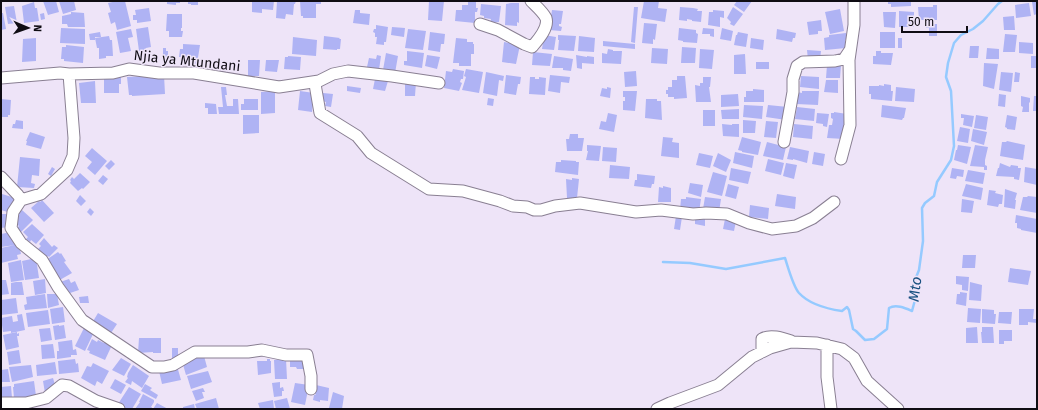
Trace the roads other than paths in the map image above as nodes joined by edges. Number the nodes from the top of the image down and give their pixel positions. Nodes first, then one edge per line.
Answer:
1 (531, 1) edge
2 (854, 1) edge
3 (480, 24) dead end
4 (851, 49) junction
5 (69, 74) junction
6 (1, 78) edge
7 (313, 82) junction
8 (440, 83) dead end
9 (784, 142) dead end
10 (841, 159) dead end
11 (1, 177) edge
12 (21, 200) junction
13 (834, 202) dead end
14 (6, 229) edge
15 (827, 346) junction
16 (311, 389) dead end
17 (1, 403) edge
18 (119, 409) edge
19 (657, 409) edge
20 (831, 409) edge
21 (898, 409) edge

1 - 3 street
2 - 4 street
4 - 9 street
4 - 10 street
5 - 6 street, Njia ya Mtundani
5 - 7 street, Njia ya Mtundani
5 - 12 street
7 - 8 street, Njia ya Mtundani
7 - 13 street
11 - 12 street
12 - 14 street
14 - 16 street
15 - 19 street
15 - 20 street
15 - 21 street
17 - 18 street

